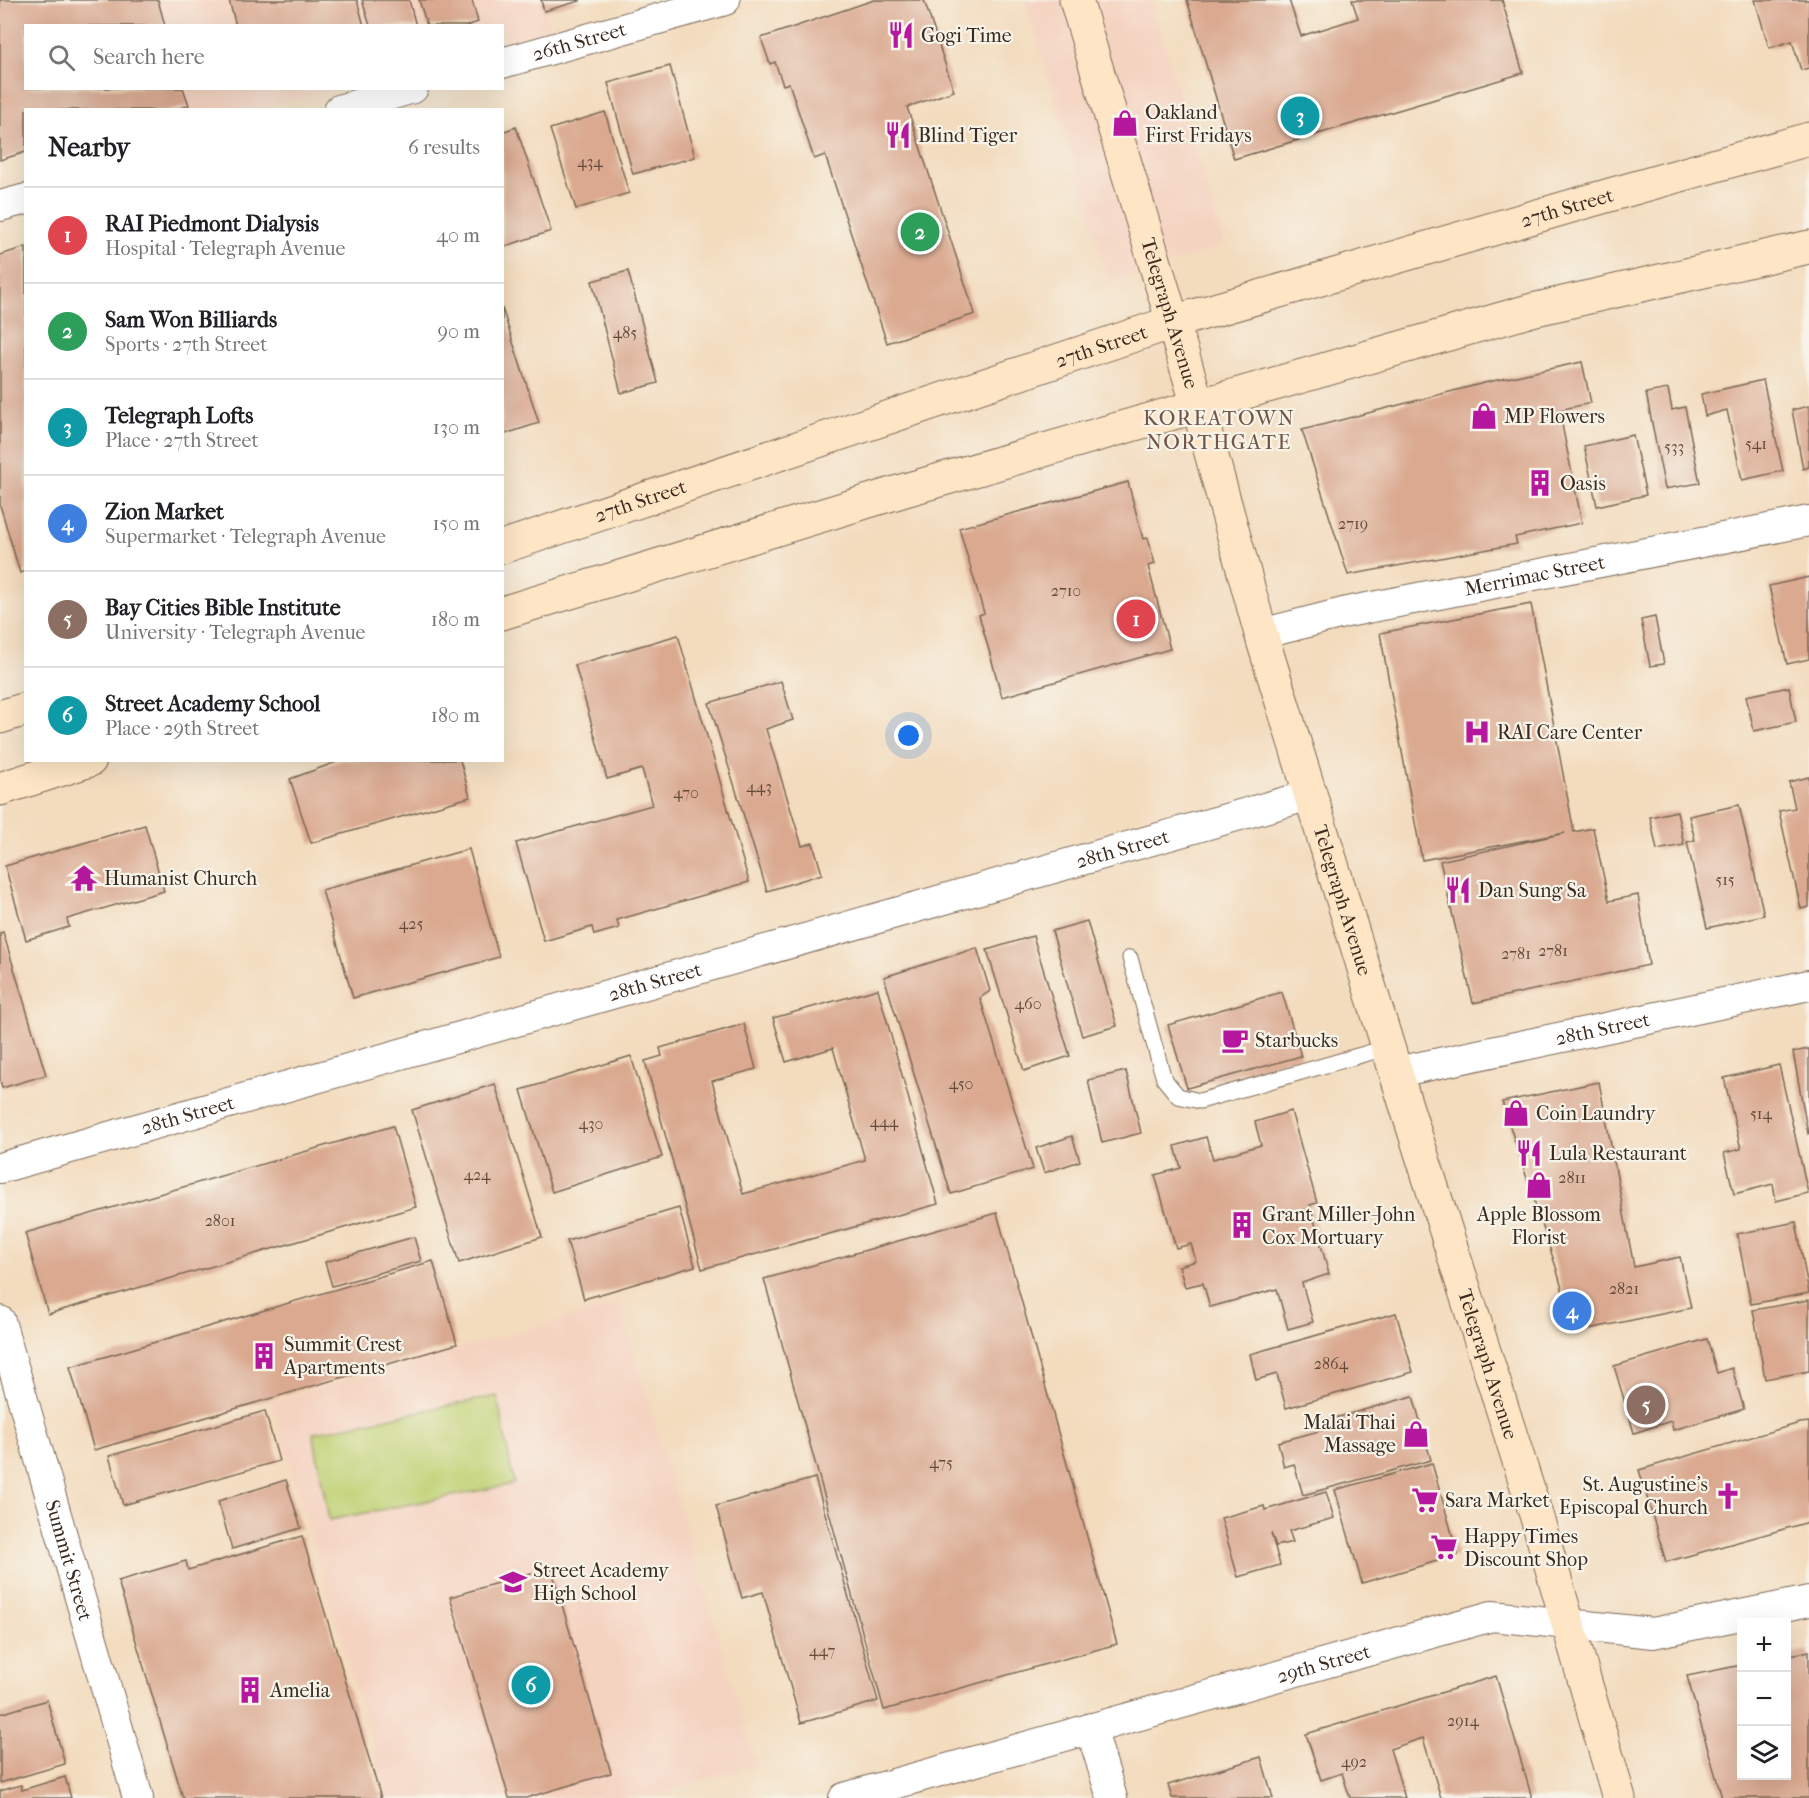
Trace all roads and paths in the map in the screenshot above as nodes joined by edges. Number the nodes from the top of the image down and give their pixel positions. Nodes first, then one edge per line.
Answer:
1 (725, 0) edge
2 (1076, 0) edge
3 (504, 62) edge
4 (406, 90) edge
5 (346, 108) edge
6 (1809, 139) edge
7 (24, 200) edge
8 (0, 206) edge
9 (1809, 247) edge
10 (1173, 322) junction
11 (1198, 406) junction
12 (1809, 521) edge
13 (504, 546) edge
14 (504, 612) edge
15 (1261, 634) junction
16 (24, 710) edge
17 (0, 717) edge
18 (84, 762) edge
19 (0, 789) edge
20 (1310, 795) junction
21 (1130, 958) dead end
22 (1809, 985) edge
23 (1393, 1059) junction
24 (0, 1168) edge
25 (0, 1321) edge
26 (1809, 1600) edge
27 (1567, 1624) junction
28 (1091, 1728) junction
29 (138, 1798) edge
30 (844, 1798) edge
31 (1112, 1798) edge
32 (1619, 1798) edge

1 - 3 street, 26th Street
2 - 10 street, Telegraph Avenue
4 - 5 street
6 - 10 street, 27th Street
7 - 8 street
9 - 11 street
10 - 11 street, Telegraph Avenue
10 - 13 street, 27th Street
11 - 14 street
11 - 15 street, Telegraph Avenue
12 - 15 street, Merrimac Street
15 - 20 street, Telegraph Avenue
16 - 17 street
18 - 19 street
20 - 23 street, Telegraph Avenue
20 - 24 street, 28th Street
21 - 23 lane
22 - 23 street, 28th Street
23 - 27 street, Telegraph Avenue
25 - 29 street, Summit Street
26 - 27 street, 29th Street
27 - 28 street, 29th Street
27 - 32 street, Telegraph Avenue
28 - 30 street, 29th Street
28 - 31 street

